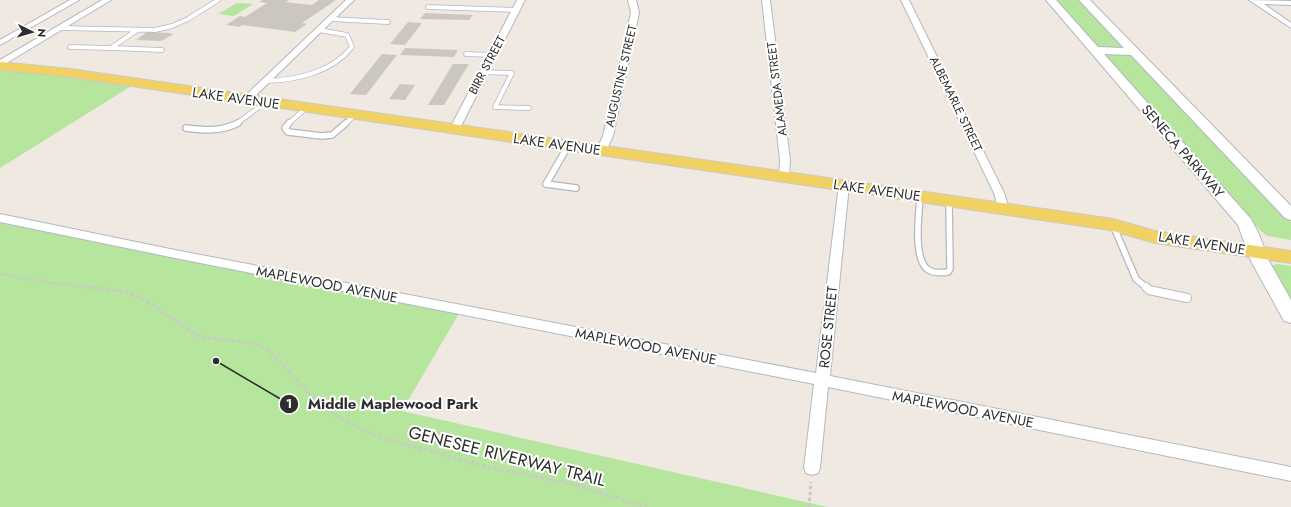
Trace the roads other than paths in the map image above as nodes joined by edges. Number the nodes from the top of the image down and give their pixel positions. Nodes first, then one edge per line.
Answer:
1 (75, 0) edge
2 (107, 0) edge
3 (218, 0) edge
4 (350, 0) edge
5 (521, 0) edge
6 (632, 0) edge
7 (766, 0) edge
8 (905, 0) edge
9 (1051, 0) edge
10 (1084, 0) edge
11 (1255, 1) edge
12 (1291, 3) edge
13 (428, 7) dead end
14 (516, 10) junction
15 (330, 19) junction
16 (388, 22) dead end
17 (1291, 26) edge
18 (61, 28) junction
19 (138, 30) junction
20 (319, 30) junction
21 (0, 43) edge
22 (70, 47) dead end
23 (111, 48) junction
24 (162, 50) dead end
25 (1096, 50) junction
26 (1134, 52) junction
27 (466, 54) dead end
28 (492, 55) junction
29 (0, 65) edge
30 (483, 72) junction
31 (267, 82) junction
32 (247, 99) junction
33 (266, 102) junction
34 (306, 108) junction
35 (529, 108) dead end
36 (355, 115) junction
37 (186, 128) dead end
38 (454, 130) junction
39 (568, 146) junction
40 (601, 150) junction
41 (784, 177) junction
42 (844, 185) junction
43 (576, 188) dead end
44 (920, 197) junction
45 (949, 201) junction
46 (1003, 209) junction
47 (1291, 215) edge
48 (0, 218) edge
49 (1113, 225) junction
50 (1291, 244) edge
51 (1254, 245) junction
52 (1291, 257) edge
53 (1187, 298) dead end
54 (1291, 316) edge
55 (822, 380) junction
56 (812, 468) road end
57 (1291, 474) edge

1 - 21 street
2 - 18 street
3 - 19 lane
4 - 15 street
5 - 14 street, BIRR STREET
6 - 40 street, AUGUSTINE STREET
7 - 41 street, ALAMEDA STREET
8 - 46 street, ALBEMARLE STREET
9 - 25 street, SENECA PARKWAY
10 - 26 street
11 - 12 street
11 - 17 street
13 - 14 lane
14 - 28 street, BIRR STREET
15 - 16 lane
15 - 20 street
18 - 19 lane
18 - 29 street
19 - 23 lane
20 - 31 street
20 - 31 lane
22 - 23 lane
23 - 24 lane
25 - 26 street
25 - 51 street, SENECA PARKWAY
26 - 47 street
27 - 28 lane
28 - 30 street, BIRR STREET
29 - 32 main road, LAKE AVENUE
30 - 35 lane
30 - 38 street, BIRR STREET
31 - 32 street
32 - 33 main road, LAKE AVENUE
33 - 34 main road, LAKE AVENUE
33 - 37 lane
34 - 36 main road, LAKE AVENUE
34 - 36 lane
36 - 38 main road, LAKE AVENUE
38 - 39 main road, LAKE AVENUE
39 - 40 main road, LAKE AVENUE
39 - 43 lane
40 - 41 main road, LAKE AVENUE
41 - 42 main road, LAKE AVENUE
42 - 44 main road, LAKE AVENUE
42 - 55 street, ROSE STREET
44 - 45 main road, LAKE AVENUE
44 - 45 lane
45 - 46 main road, LAKE AVENUE
46 - 49 main road, LAKE AVENUE
48 - 55 street, MAPLEWOOD AVENUE
49 - 51 main road, LAKE AVENUE
49 - 53 lane
50 - 51 main road, LAKE AVENUE
51 - 52 main road, LAKE AVENUE
51 - 54 street, SENECA PARKWAY
55 - 56 street, ROSE STREET
55 - 57 street, MAPLEWOOD AVENUE

